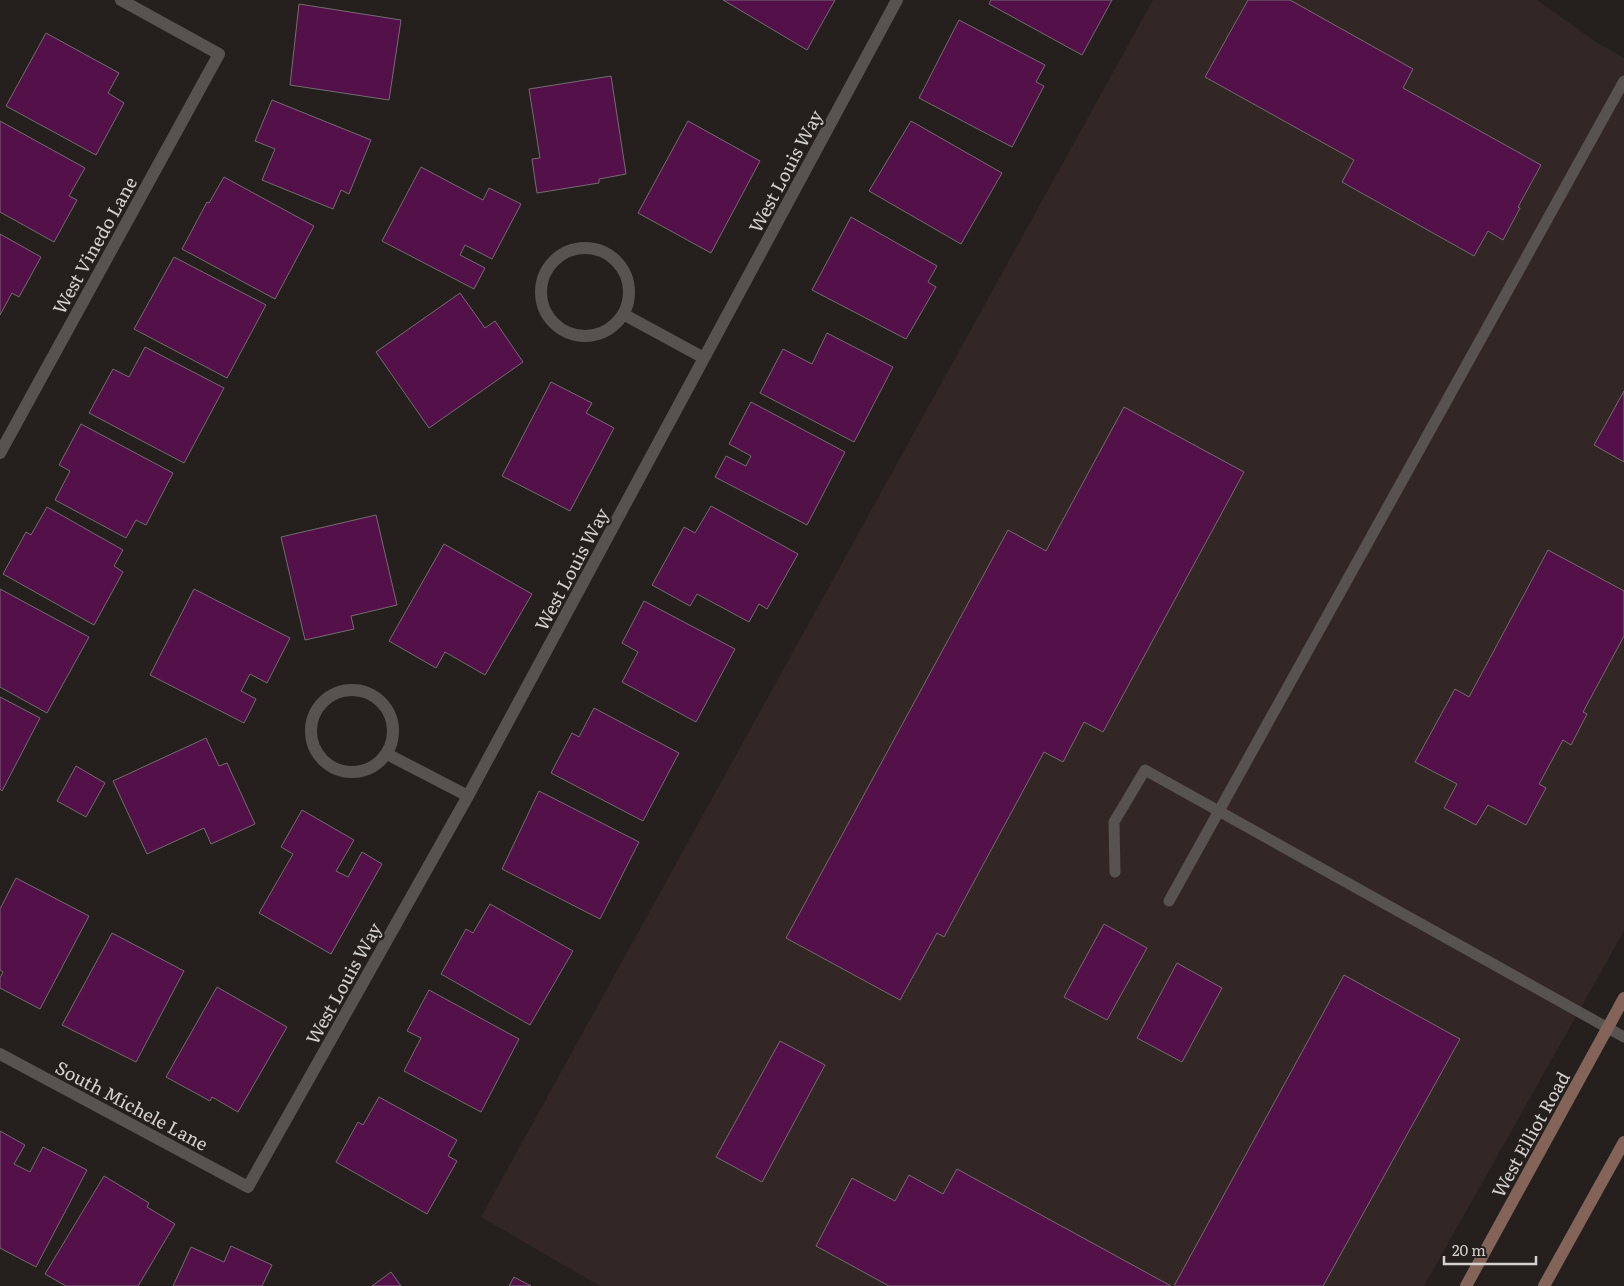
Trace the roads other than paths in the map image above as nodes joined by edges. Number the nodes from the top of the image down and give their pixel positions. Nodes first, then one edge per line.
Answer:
1 (121, 0) edge
2 (898, 0) edge
3 (1624, 81) edge
4 (623, 314) junction
5 (704, 358) junction
6 (0, 453) edge
7 (387, 754) junction
8 (468, 796) junction
9 (1219, 811) junction
10 (1115, 872) dead end
11 (1169, 901) dead end
12 (1624, 998) edge
13 (1608, 1028) junction
14 (1624, 1037) edge
15 (0, 1054) edge
16 (1624, 1142) edge
17 (248, 1188) joint
18 (1466, 1286) edge
19 (1544, 1286) edge

1 - 6 street, West Vinedo Lane
2 - 5 street, West Louis Way
3 - 9 lane
4 - 4 street
4 - 5 street
5 - 8 street, West Louis Way
7 - 7 street
7 - 8 street
8 - 17 street, West Louis Way
9 - 10 lane
9 - 11 lane
9 - 13 lane
12 - 13 main road, West Elliot Road
13 - 14 lane
13 - 18 main road, West Elliot Road
15 - 17 street, South Michele Lane
16 - 19 main road

